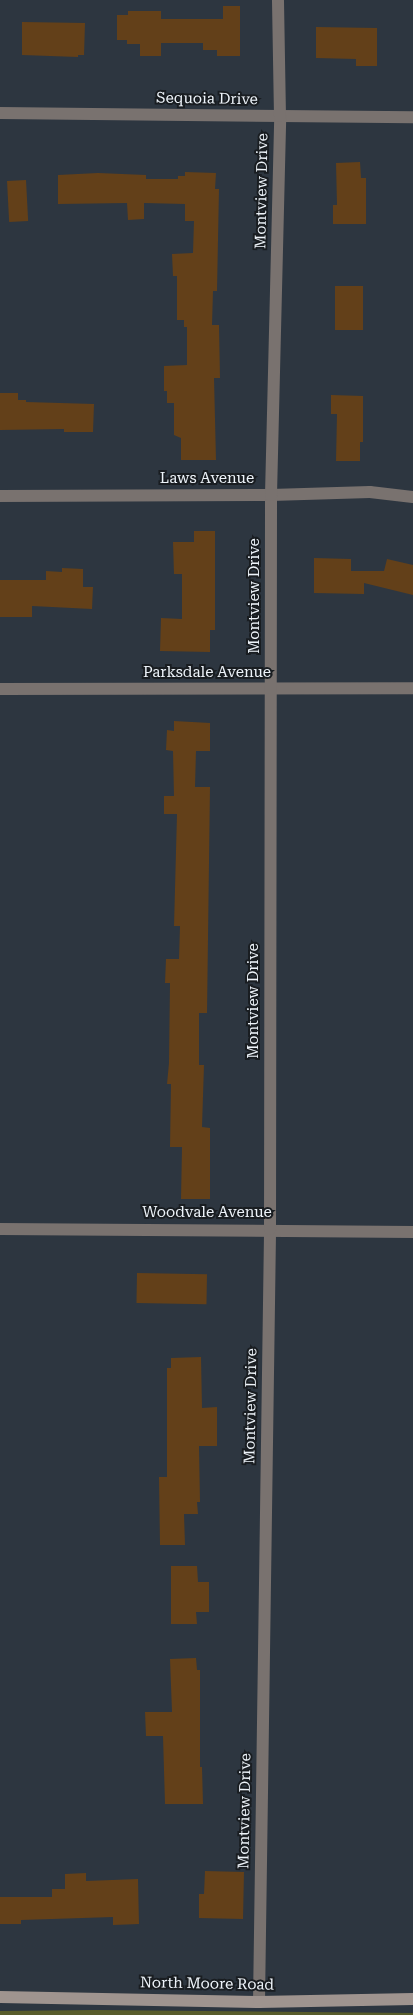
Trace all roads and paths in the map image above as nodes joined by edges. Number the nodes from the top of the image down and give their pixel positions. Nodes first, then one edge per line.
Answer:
1 (278, 0) edge
2 (0, 113) edge
3 (280, 116) junction
4 (413, 117) edge
5 (271, 495) junction
6 (0, 496) edge
7 (413, 497) edge
8 (413, 688) edge
9 (0, 690) edge
10 (271, 690) junction
11 (0, 1229) edge
12 (270, 1229) junction
13 (413, 1232) edge
14 (0, 1997) edge
15 (413, 1999) edge
16 (259, 2002) junction

1 - 3 street, Montview Drive
2 - 3 street, Sequoia Drive
3 - 4 street, Sequoia Drive
3 - 5 street, Montview Drive
5 - 6 street, Laws Avenue
5 - 7 street, Laws Avenue
5 - 10 street, Montview Drive
8 - 10 street, Parksdale Avenue
9 - 10 street, Parksdale Avenue
10 - 12 street, Montview Drive
11 - 12 street, Woodvale Avenue
12 - 13 street, Woodvale Avenue
12 - 16 street, Montview Drive
14 - 16 main road, North Moore Road
15 - 16 main road, North Moore Road

